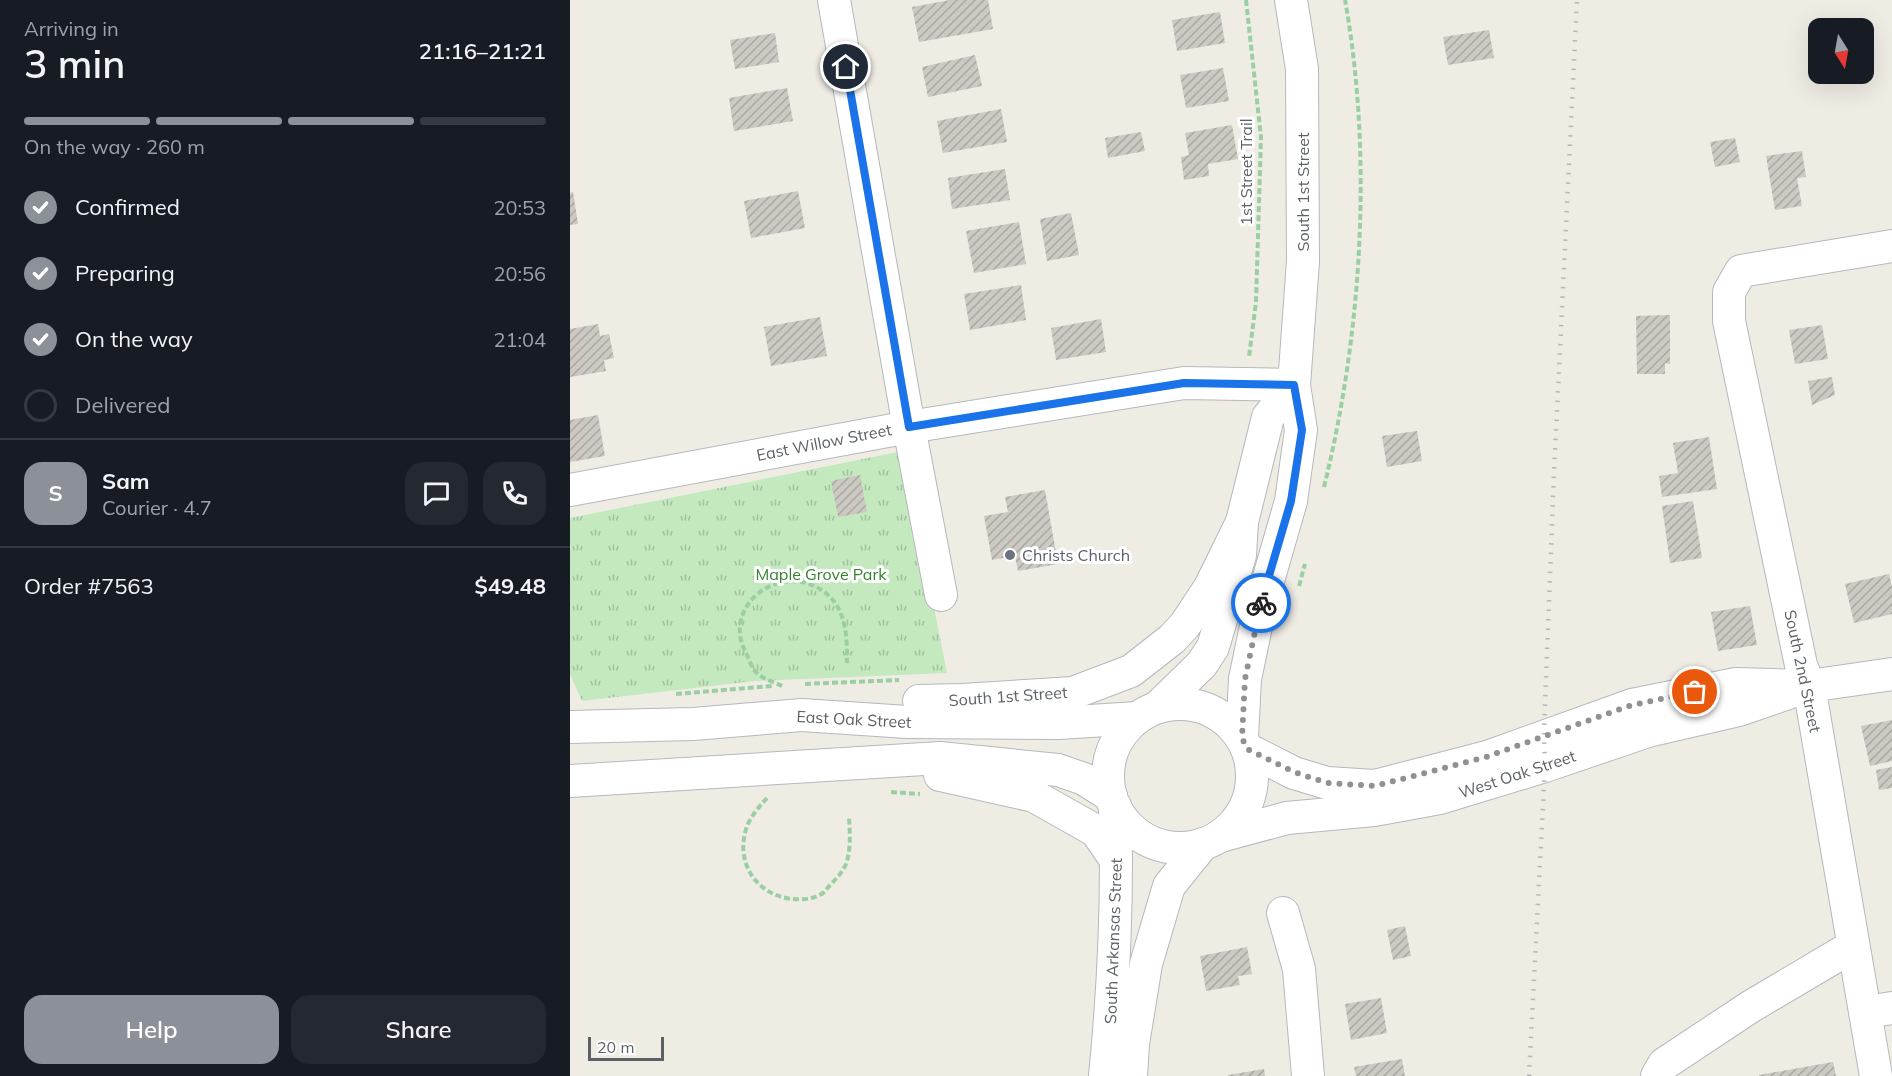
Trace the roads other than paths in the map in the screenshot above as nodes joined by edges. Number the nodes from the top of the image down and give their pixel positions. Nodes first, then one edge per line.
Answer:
1 (834, 0) edge
2 (1291, 0) edge
3 (1892, 246) edge
4 (1294, 385) junction
5 (909, 427) junction
6 (570, 490) edge
7 (1242, 522) junction
8 (941, 595) dead end
9 (1892, 674) edge
10 (1809, 686) junction
11 (1148, 713) junction
12 (802, 714) junction
13 (570, 727) edge
14 (1244, 743) junction
15 (882, 777) junction
16 (570, 781) edge
17 (1113, 801) junction
18 (1212, 840) junction
19 (1116, 860) junction
20 (1283, 913) dead end
21 (1853, 946) junction
22 (1878, 1010) edge
23 (1105, 1076) edge
24 (1131, 1076) edge
25 (1308, 1076) edge
26 (1657, 1076) edge
27 (1876, 1076) edge

1 - 5 street
2 - 4 street, South 1st Street
3 - 10 street, South 2nd Street
4 - 5 street, East Willow Street
4 - 7 street, South 1st Street
4 - 14 street, South 1st Street
5 - 6 street, East Willow Street
5 - 8 street
7 - 11 street, South 1st Street
7 - 12 street, South 1st Street
9 - 10 street, West Oak Street
10 - 14 street, West Oak Street
10 - 18 street, West Oak Street
10 - 21 street, South 2nd Street
11 - 12 street, East Oak Street
11 - 14 street
11 - 17 street
12 - 13 street, East Oak Street
14 - 18 street
15 - 16 street
15 - 17 street
15 - 19 street
17 - 18 street
17 - 19 street, South Arkansas Street
18 - 24 street, South Arkansas Street
19 - 23 street, South Arkansas Street
20 - 25 street
21 - 22 street, South 2nd Street
21 - 26 street
22 - 27 street, South 2nd Street

